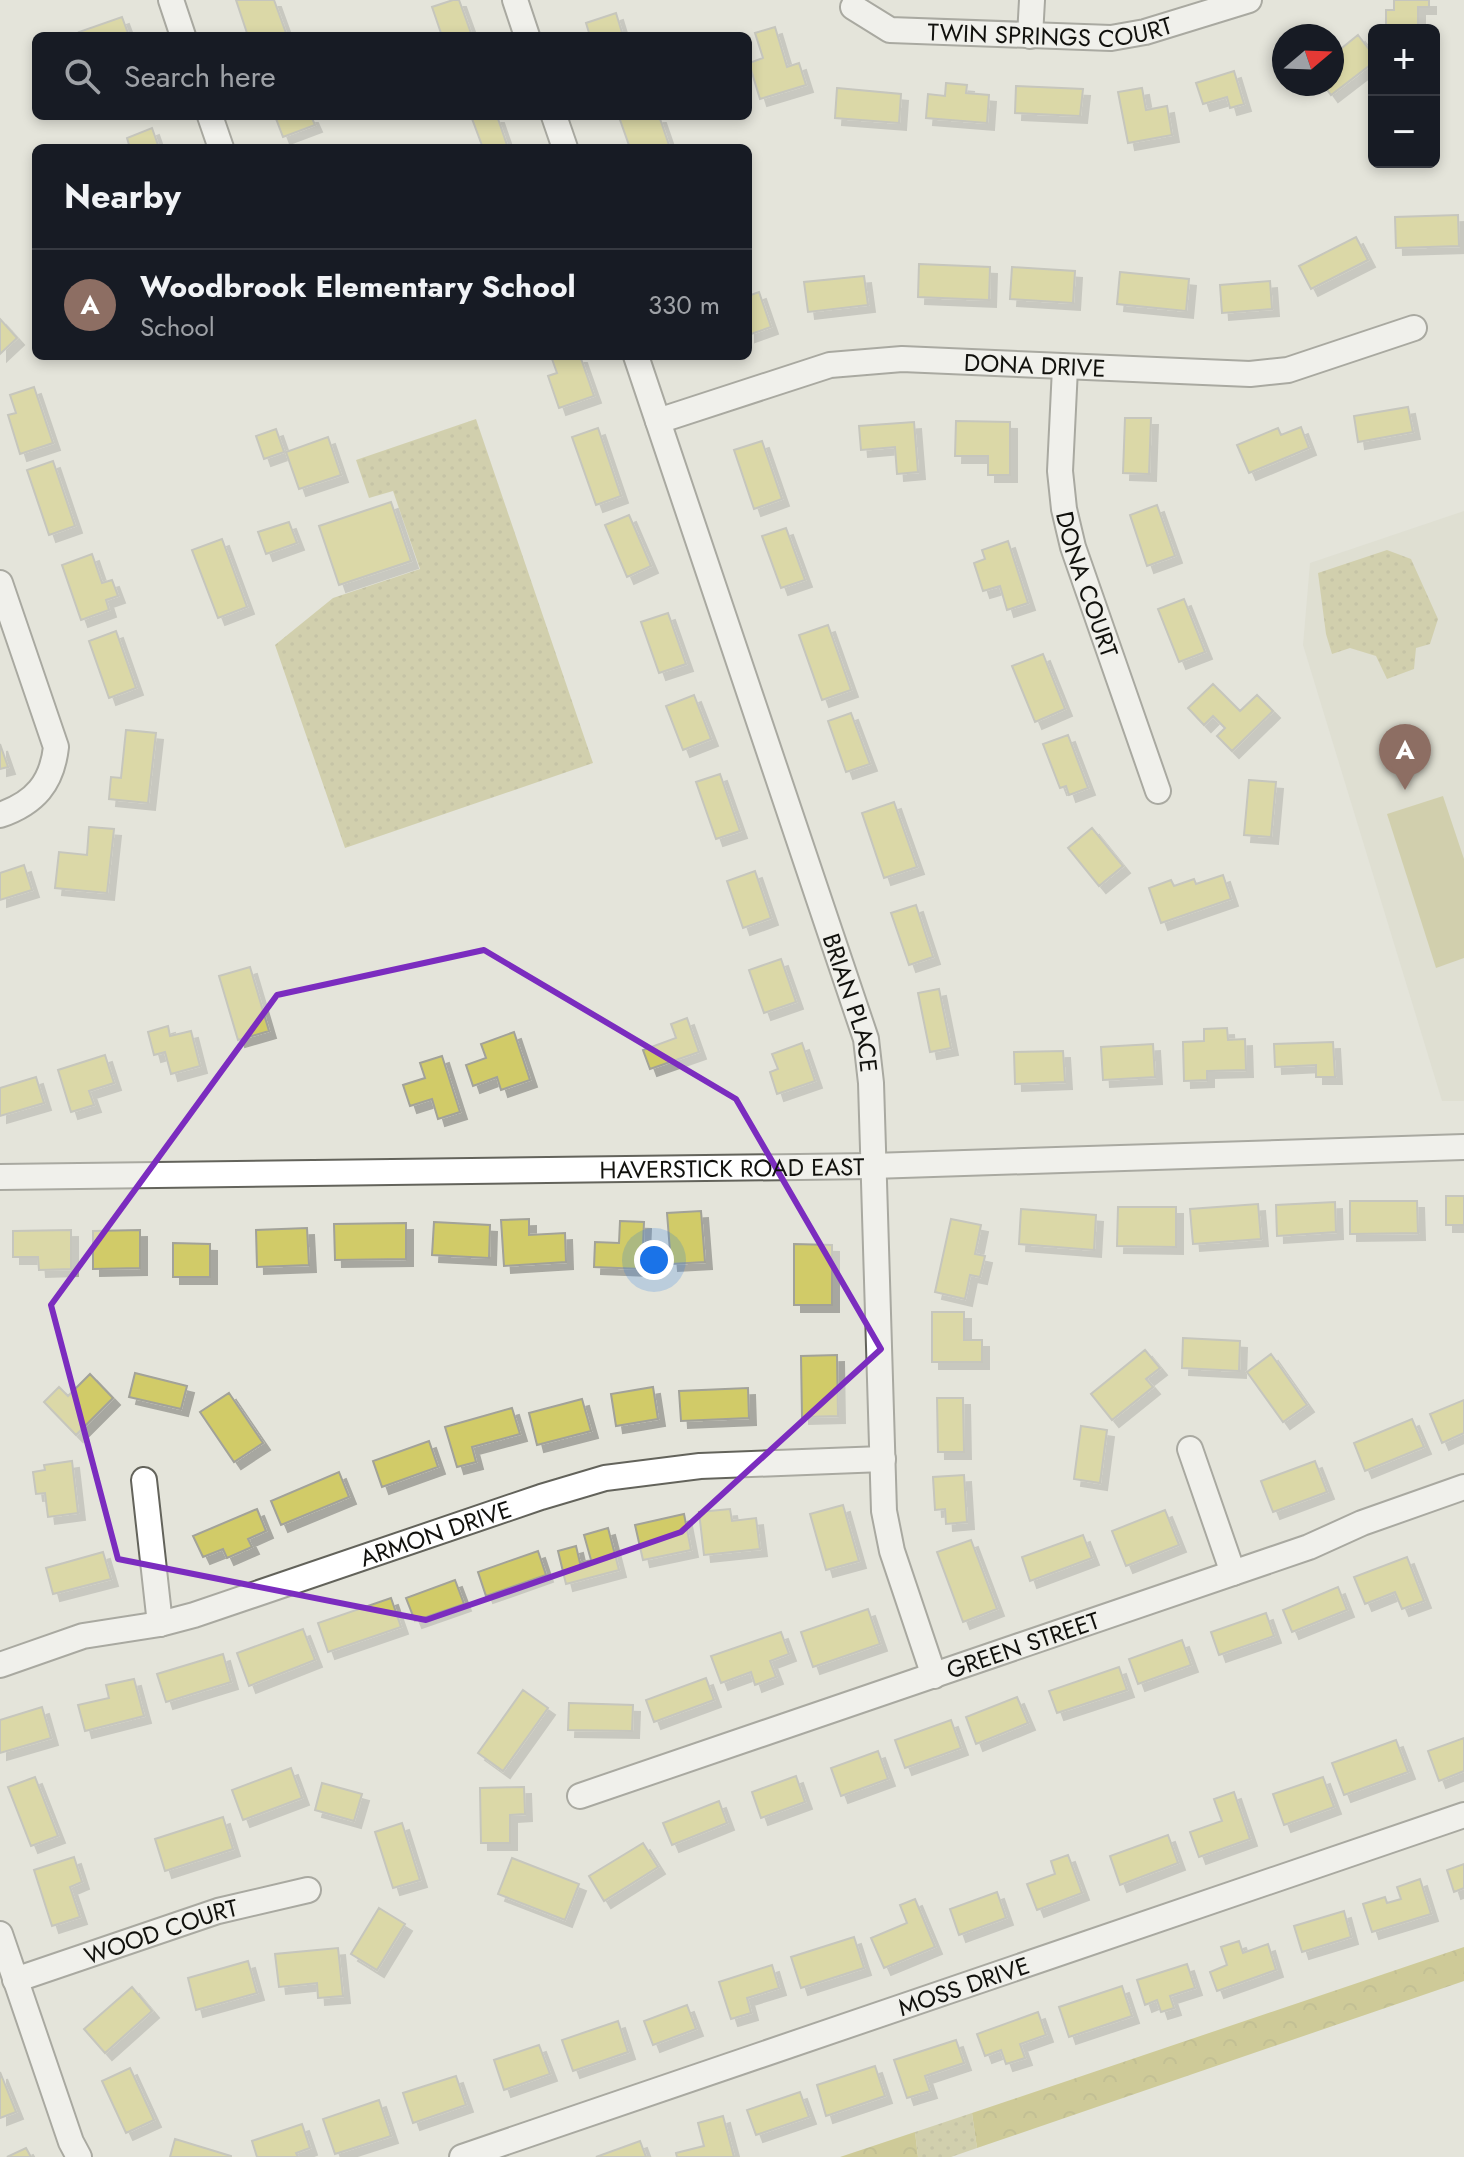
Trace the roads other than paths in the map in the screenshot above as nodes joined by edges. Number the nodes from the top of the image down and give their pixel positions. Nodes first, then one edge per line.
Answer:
1 (171, 0) edge
2 (515, 0) edge
3 (1032, 0) edge
4 (1249, 0) edge
5 (853, 7) dead end
6 (182, 32) edge
7 (526, 32) edge
8 (1030, 36) junction
9 (211, 120) edge
10 (555, 120) edge
11 (220, 144) edge
12 (564, 144) edge
13 (1414, 328) dead end
14 (637, 360) edge
15 (1065, 368) junction
16 (658, 421) junction
17 (0, 583) edge
18 (1158, 791) dead end
19 (0, 815) edge
20 (1464, 1147) edge
21 (872, 1166) junction
22 (0, 1177) edge
23 (1190, 1449) dead end
24 (883, 1459) junction
25 (144, 1480) dead end
26 (1464, 1487) edge
27 (1233, 1573) junction
28 (160, 1624) junction
29 (0, 1665) edge
30 (934, 1676) junction
31 (580, 1796) dead end
32 (1464, 1815) edge
33 (308, 1890) dead end
34 (0, 1934) edge
35 (15, 1980) junction
36 (79, 2157) edge
37 (462, 2157) edge

1 - 6 street
2 - 7 street
3 - 8 street
4 - 8 street, TWIN SPRINGS COURT
5 - 8 street, TWIN SPRINGS COURT
9 - 11 street
10 - 12 street
13 - 15 street, DONA DRIVE
14 - 16 street, BRIAN PLACE
15 - 16 street, DONA DRIVE
15 - 18 street, DONA COURT
16 - 21 street, BRIAN PLACE
17 - 19 street
20 - 21 street, HAVERSTICK ROAD EAST
21 - 22 street, HAVERSTICK ROAD EAST
21 - 24 street, BRIAN PLACE
23 - 27 street
24 - 28 street, ARMON DRIVE
24 - 30 street, BRIAN PLACE
25 - 28 street
26 - 27 street, GREEN STREET
27 - 30 street, GREEN STREET
28 - 29 street, ARMON DRIVE
30 - 31 street, GREEN STREET
32 - 37 street, MOSS DRIVE
33 - 35 street, WOOD COURT
34 - 35 street
35 - 36 street

